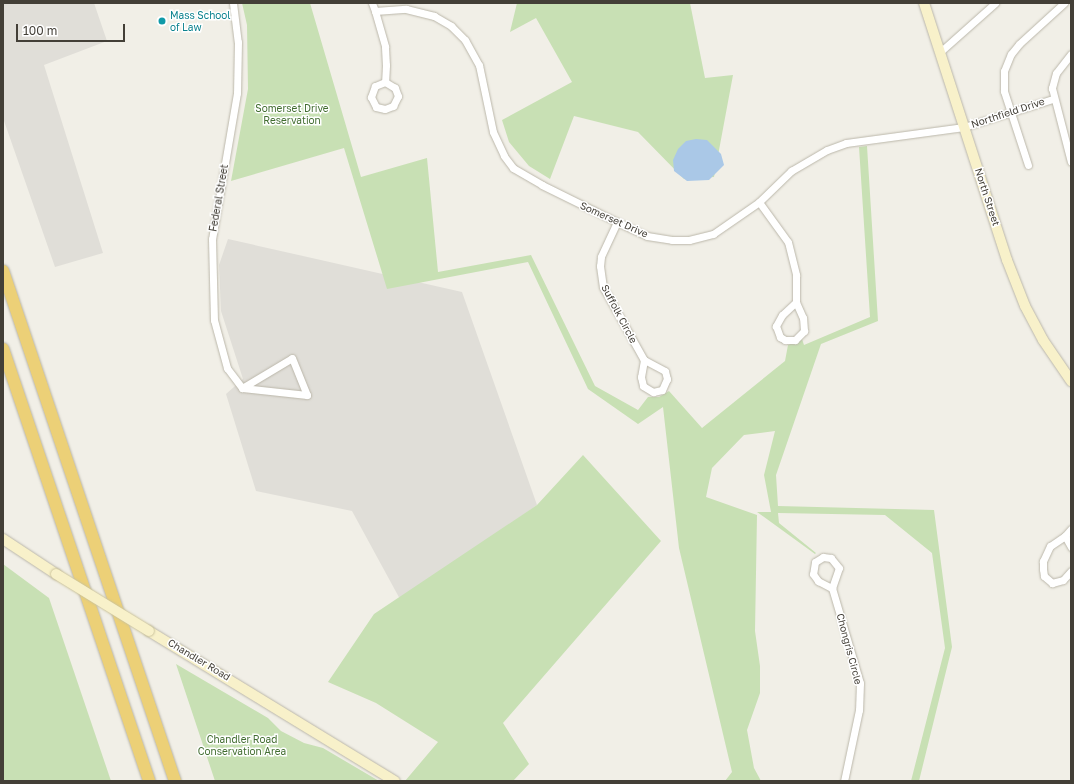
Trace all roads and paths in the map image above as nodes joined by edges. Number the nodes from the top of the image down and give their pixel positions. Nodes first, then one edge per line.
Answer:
1 (233, 3) edge
2 (372, 3) edge
3 (924, 3) edge
4 (995, 3) edge
5 (1064, 3) edge
6 (375, 11) junction
7 (940, 52) junction
8 (1071, 54) edge
9 (385, 82) dead end
10 (1053, 99) junction
11 (1011, 112) junction
12 (964, 127) junction
13 (1068, 140) edge
14 (1071, 162) edge
15 (1028, 165) dead end
16 (759, 202) junction
17 (617, 222) junction
18 (3, 271) edge
19 (796, 302) junction
20 (3, 349) edge
21 (644, 360) junction
22 (1071, 381) edge
23 (242, 388) junction
24 (1071, 529) edge
25 (1065, 536) junction
26 (3, 539) edge
27 (1071, 547) edge
28 (1071, 571) edge
29 (832, 588) junction
30 (149, 781) edge
31 (175, 781) edge
32 (395, 781) edge
33 (844, 781) edge

1 - 23 street, Federal Street
2 - 6 street
3 - 7 street, North Street
4 - 7 street
5 - 11 street
6 - 9 street
6 - 17 street, Somerset Drive
7 - 12 street, North Street
8 - 10 street
10 - 11 street, Northfield Drive
10 - 13 street
11 - 12 street, Northfield Drive
11 - 15 street
12 - 16 street, Somerset Drive
12 - 22 street, North Street
13 - 14 street
16 - 17 street, Somerset Drive
16 - 19 street
17 - 21 street, Suffolk Circle
18 - 31 highway
19 - 19 street
20 - 30 highway
21 - 21 street
23 - 23 street
24 - 25 street
25 - 27 street
25 - 28 street
26 - 32 street, Chandler Road, bridge
29 - 29 street
29 - 33 street, Chongris Circle

